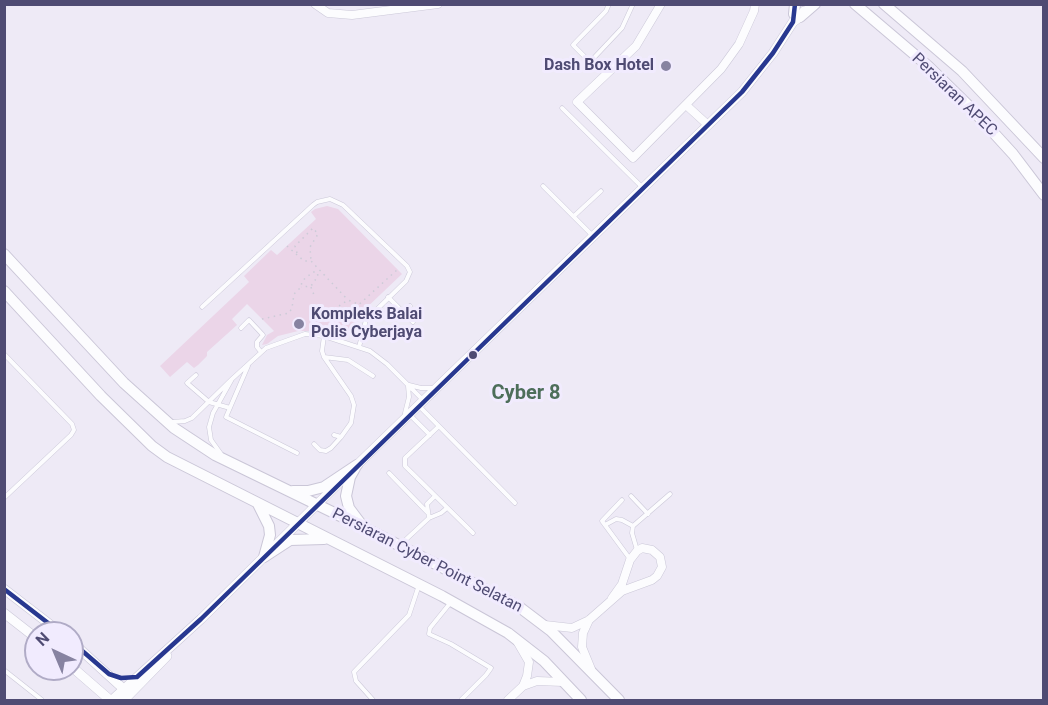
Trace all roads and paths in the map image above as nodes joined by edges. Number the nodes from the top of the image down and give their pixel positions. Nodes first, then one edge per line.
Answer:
1 (315, 4) edge
2 (438, 4) edge
3 (609, 4) edge
4 (633, 4) edge
5 (661, 4) edge
6 (755, 4) edge
7 (808, 4) edge
8 (815, 4) edge
9 (848, 4) edge
10 (855, 4) edge
11 (884, 4) edge
12 (796, 12) edge
13 (866, 14) junction
14 (686, 105) junction
15 (562, 108) dead end
16 (708, 125) junction
17 (1044, 158) edge
18 (543, 186) dead end
19 (643, 188) junction
20 (601, 191) dead end
21 (1044, 195) edge
22 (574, 216) junction
23 (593, 236) junction
24 (287, 246) dead end
25 (4, 254) edge
26 (297, 254) junction
27 (311, 261) junction
28 (398, 270) dead end
29 (318, 272) junction
30 (311, 286) junction
31 (301, 287) junction
32 (4, 291) edge
33 (314, 295) dead end
34 (388, 297) junction
35 (348, 300) junction
36 (358, 305) junction
37 (339, 306) dead end
38 (410, 306) dead end
39 (202, 307) dead end
40 (403, 313) junction
41 (262, 319) dead end
42 (413, 322) dead end
43 (241, 328) dead end
44 (324, 336) junction
45 (347, 336) dead end
46 (359, 347) junction
47 (261, 352) junction
48 (4, 354) edge
49 (324, 357) junction
50 (250, 363) junction
51 (195, 375) dead end
52 (373, 375) dead end
53 (232, 379) junction
54 (408, 385) junction
55 (440, 385) junction
56 (209, 402) junction
57 (421, 403) junction
58 (218, 405) junction
59 (230, 408) junction
60 (409, 414) junction
61 (165, 421) junction
62 (402, 422) junction
63 (438, 427) junction
64 (334, 435) dead end
65 (430, 435) junction
66 (341, 437) junction
67 (314, 444) dead end
68 (297, 453) dead end
69 (229, 462) junction
70 (357, 465) junction
71 (388, 473) dead end
72 (287, 490) junction
73 (670, 494) dead end
74 (435, 496) junction
75 (631, 496) dead end
76 (4, 498) edge
77 (622, 500) dead end
78 (258, 503) junction
79 (515, 503) dead end
80 (317, 504) junction
81 (447, 508) junction
82 (427, 512) junction
83 (648, 514) junction
84 (429, 518) junction
85 (297, 524) junction
86 (605, 525) junction
87 (633, 526) junction
88 (364, 528) junction
89 (472, 533) dead end
90 (327, 539) junction
91 (399, 546) junction
92 (637, 551) junction
93 (264, 557) junction
94 (630, 560) junction
95 (419, 585) junction
96 (4, 589) edge
97 (612, 598) junction
98 (451, 601) junction
99 (4, 613) edge
100 (201, 619) junction
101 (589, 620) junction
102 (45, 621) edge
103 (544, 625) junction
104 (24, 629) edge
105 (516, 638) junction
106 (84, 653) edge
107 (100, 668) junction
108 (4, 670) edge
109 (593, 674) junction
110 (84, 676) edge
111 (137, 677) junction
112 (563, 682) junction
113 (523, 686) junction
114 (126, 695) edge
115 (42, 700) edge
116 (111, 700) edge
117 (373, 700) edge
118 (461, 700) edge
119 (508, 700) edge
120 (581, 700) edge
121 (619, 700) edge

1 - 2 street
3 - 4 lane
5 - 14 street
6 - 14 street
7 - 12 street
8 - 12 main road
9 - 13 main road
10 - 13 main road, Persiaran APEC
11 - 17 main road, Persiaran APEC
12 - 16 street
13 - 21 main road, Persiaran APEC
14 - 16 street
15 - 19 lane
16 - 19 street
18 - 22 lane
19 - 23 street
20 - 22 lane
22 - 23 lane
23 - 55 street
24 - 26 path
25 - 61 main road, Persiaran Cyber Point Selatan
26 - 27 path
26 - 27 path
27 - 29 path
28 - 36 path
29 - 30 path
29 - 31 path
29 - 35 path
30 - 31 path
30 - 33 path
31 - 41 path
32 - 78 main road, Persiaran Cyber Point Selatan
34 - 39 lane
34 - 40 lane
34 - 46 lane
35 - 36 path
35 - 37 path
36 - 45 path
38 - 40 lane
40 - 42 lane
43 - 47 lane
44 - 46 lane
44 - 47 lane
44 - 49 lane
46 - 54 lane
47 - 50 lane
48 - 76 lane
49 - 52 lane
49 - 66 lane
50 - 53 lane
50 - 59 lane
51 - 56 lane
53 - 56 lane
53 - 58 lane
54 - 55 lane
54 - 57 lane
54 - 62 lane
55 - 57 street
56 - 58 lane
56 - 61 lane
57 - 60 street
57 - 63 lane
58 - 59 lane
58 - 69 lane
59 - 68 lane
60 - 62 street
60 - 65 lane
61 - 69 main road, Persiaran Cyber Point Selatan
62 - 70 street
63 - 65 lane
63 - 79 lane
64 - 66 lane
65 - 74 lane
66 - 67 lane
69 - 72 main road, Persiaran Cyber Point Selatan
70 - 72 main road
70 - 80 street
70 - 88 main road
71 - 82 lane
72 - 80 main road, Persiaran Cyber Point Selatan
73 - 83 lane
74 - 81 lane
74 - 82 lane
75 - 83 lane
77 - 86 lane
78 - 85 main road, Persiaran Cyber Point Selatan
78 - 93 main road
80 - 85 street
80 - 88 main road, Persiaran Cyber Point Selatan
81 - 84 lane
81 - 89 lane
82 - 84 lane
83 - 87 lane
84 - 91 lane
85 - 90 main road, Persiaran Cyber Point Selatan
85 - 93 street
86 - 87 lane
86 - 94 lane
87 - 92 lane
88 - 91 main road, Persiaran Cyber Point Selatan
90 - 93 main road
90 - 95 main road, Persiaran Cyber Point Selatan
91 - 103 main road, Persiaran Cyber Point Selatan
92 - 94 street
92 - 97 street
93 - 100 street
94 - 97 street
95 - 98 main road, Persiaran Cyber Point Selatan
95 - 117 lane
96 - 102 street
97 - 101 street
98 - 105 main road, Persiaran Cyber Point Selatan
98 - 118 lane
99 - 104 street
100 - 111 street
100 - 114 street
101 - 103 street
101 - 109 street
103 - 109 main road, Persiaran Cyber Point Selatan
105 - 112 main road, Persiaran Cyber Point Selatan
105 - 113 street
106 - 107 street
107 - 111 street
107 - 114 street
108 - 115 lane
109 - 121 main road, Persiaran Cyber Point Selatan
110 - 116 street
111 - 114 street
112 - 113 street
112 - 120 main road, Persiaran Cyber Point Selatan
113 - 119 street
114 - 116 street

